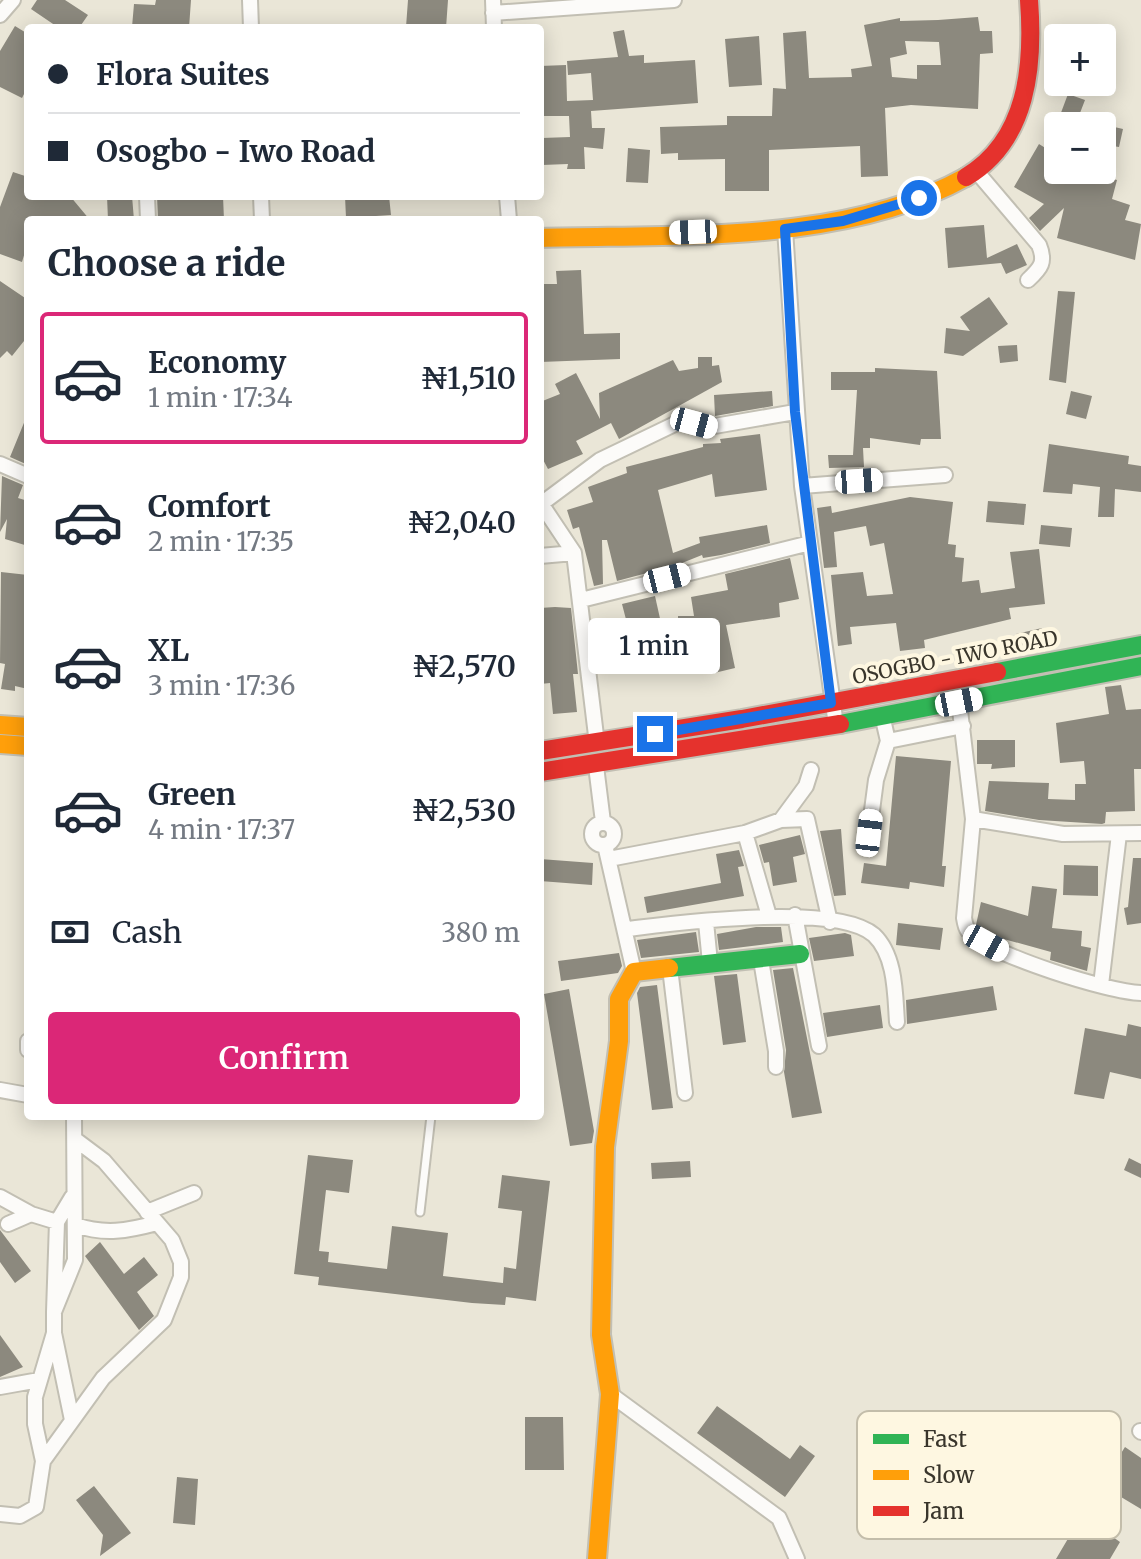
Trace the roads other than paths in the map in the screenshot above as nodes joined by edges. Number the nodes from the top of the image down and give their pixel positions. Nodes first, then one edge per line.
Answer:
1 (13, 0) edge
2 (250, 0) edge
3 (674, 0) edge
4 (1029, 0) edge
5 (493, 14) edge
6 (0, 15) edge
7 (251, 24) edge
8 (977, 172) junction
9 (785, 229) junction
10 (544, 238) edge
11 (1028, 280) dead end
12 (795, 412) junction
13 (0, 464) edge
14 (24, 474) edge
15 (945, 475) dead end
16 (802, 486) junction
17 (544, 500) edge
18 (544, 509) edge
19 (810, 543) junction
20 (574, 553) junction
21 (544, 556) edge
22 (581, 600) junction
23 (1141, 645) edge
24 (1141, 666) edge
25 (959, 702) junction
26 (831, 703) junction
27 (882, 715) junction
28 (0, 725) edge
29 (836, 725) junction
30 (963, 726) junction
31 (24, 727) edge
32 (888, 741) junction
33 (0, 744) edge
34 (597, 744) junction
35 (24, 746) edge
36 (544, 751) edge
37 (596, 766) junction
38 (811, 770) dead end
39 (544, 772) edge
40 (973, 819) junction
41 (781, 820) junction
42 (745, 833) junction
43 (869, 833) dead end
44 (1141, 833) edge
45 (1119, 834) junction
46 (607, 852) junction
47 (795, 915) junction
48 (769, 916) junction
49 (706, 922) junction
50 (830, 922) junction
51 (627, 929) junction
52 (800, 954) junction
53 (761, 960) junction
54 (710, 963) junction
55 (670, 968) junction
56 (634, 972) junction
57 (1101, 985) junction
58 (1141, 993) edge
59 (897, 1022) dead end
60 (819, 1046) dead end
61 (776, 1067) dead end
62 (0, 1090) edge
63 (685, 1093) dead end
64 (24, 1094) edge
65 (74, 1120) edge
66 (431, 1120) edge
67 (76, 1140) junction
68 (194, 1193) dead end
69 (0, 1197) edge
70 (72, 1197) junction
71 (420, 1212) dead end
72 (31, 1214) junction
73 (152, 1218) junction
74 (57, 1222) junction
75 (8, 1224) dead end
76 (75, 1225) junction
77 (54, 1312) junction
78 (54, 1333) junction
79 (39, 1380) junction
80 (0, 1387) edge
81 (610, 1394) junction
82 (72, 1420) junction
83 (43, 1461) junction
84 (0, 1514) edge
85 (597, 1559) edge
86 (797, 1559) edge

1 - 6 street
2 - 7 street
3 - 5 street
4 - 8 street
8 - 9 street
8 - 11 street
9 - 10 street
9 - 12 street
12 - 16 street
12 - 17 street
13 - 14 street
15 - 16 street
16 - 19 street
18 - 20 street
19 - 22 street
19 - 26 street
20 - 21 street
20 - 22 street
22 - 34 street
23 - 26 street, OSOGBO - IWO ROAD
24 - 25 street
25 - 27 street
25 - 30 street
26 - 29 street
26 - 34 street, OSOGBO - IWO ROAD
27 - 29 street
27 - 32 street
28 - 31 street
29 - 37 street
30 - 32 street
30 - 40 street
32 - 43 street
33 - 35 street
34 - 36 street, OSOGBO - IWO ROAD
37 - 39 street
37 - 46 street
38 - 41 street
40 - 45 street
40 - 57 street
41 - 42 street
41 - 50 street
42 - 46 street
42 - 48 street
44 - 45 street
45 - 57 street
46 - 51 street
47 - 48 street
47 - 50 street
47 - 52 street
48 - 49 street
49 - 51 street
49 - 54 street
50 - 59 street
51 - 56 street
52 - 53 street
52 - 60 street
53 - 54 street
53 - 61 street
54 - 55 street
55 - 56 street
55 - 63 street
56 - 81 street
57 - 58 street
62 - 64 street
65 - 67 street
66 - 71 lane
67 - 70 street
67 - 73 street
68 - 73 street
69 - 72 street
70 - 74 street
70 - 76 street
72 - 74 street
72 - 75 street
73 - 76 street
73 - 82 street
74 - 77 street
76 - 77 street
77 - 78 street
78 - 79 street
78 - 82 street
79 - 80 street
79 - 83 street
81 - 85 street
81 - 86 street
82 - 83 street
83 - 84 street

